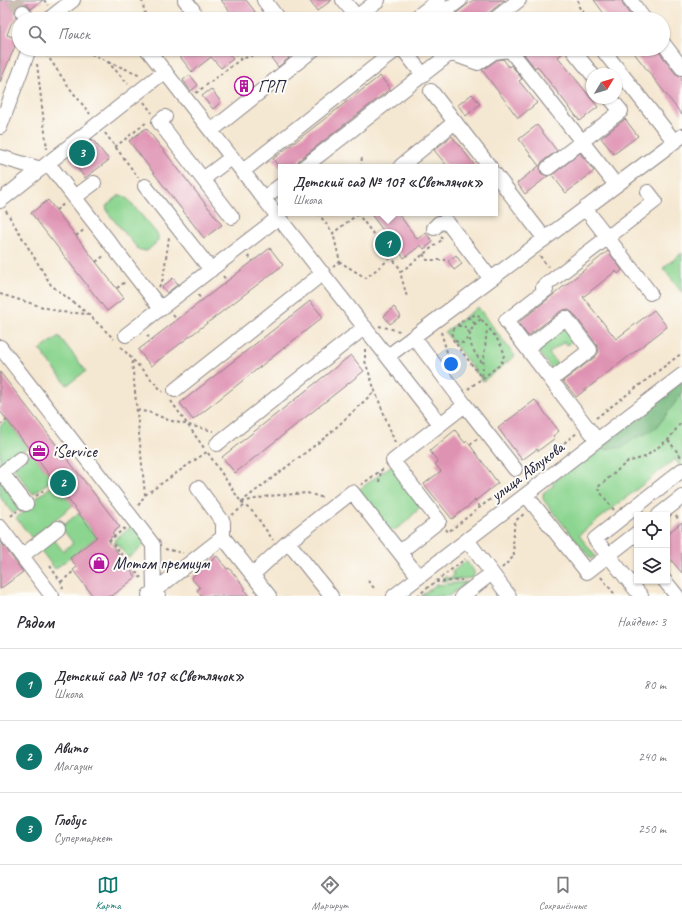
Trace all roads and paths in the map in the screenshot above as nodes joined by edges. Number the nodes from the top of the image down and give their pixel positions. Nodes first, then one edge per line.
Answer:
1 (73, 0) edge
2 (142, 0) edge
3 (184, 0) edge
4 (264, 0) edge
5 (344, 0) edge
6 (378, 0) edge
7 (460, 0) edge
8 (519, 0) edge
9 (578, 0) edge
10 (630, 0) edge
11 (437, 7) edge
12 (58, 12) edge
13 (145, 12) edge
14 (191, 12) edge
15 (273, 12) edge
16 (351, 12) edge
17 (363, 12) edge
18 (427, 12) edge
19 (504, 12) edge
20 (583, 12) edge
21 (639, 12) edge
22 (670, 52) edge
23 (26, 56) edge
24 (48, 56) edge
25 (96, 56) edge
26 (153, 56) edge
27 (238, 56) edge
28 (251, 56) edge
29 (302, 56) edge
30 (388, 56) edge
31 (408, 56) edge
32 (447, 56) edge
33 (463, 56) edge
34 (488, 56) edge
35 (515, 56) edge
36 (578, 56) edge
37 (608, 56) edge
38 (241, 59) junction
39 (107, 61) junction
40 (37, 64) dead end
41 (587, 68) edge
42 (682, 68) edge
43 (165, 71) junction
44 (423, 75) junction
45 (154, 80) junction
46 (431, 91) dead end
47 (137, 93) junction
48 (188, 100) junction
49 (615, 104) edge
50 (160, 118) junction
51 (455, 122) junction
52 (98, 124) junction
53 (0, 127) edge
54 (211, 130) junction
55 (679, 140) edge
56 (582, 141) junction
57 (115, 147) junction
58 (362, 156) dead end
59 (0, 157) edge
60 (232, 157) junction
61 (308, 164) edge
62 (361, 164) edge
63 (403, 164) edge
64 (488, 164) edge
65 (45, 166) junction
66 (548, 168) dead end
67 (243, 171) junction
68 (498, 178) edge
69 (203, 179) junction
70 (94, 183) dead end
71 (616, 185) junction
72 (145, 186) joint
73 (278, 187) edge
74 (648, 192) dead end
75 (75, 197) junction
76 (264, 198) junction
77 (0, 201) edge
78 (585, 208) junction
79 (278, 216) edge
80 (320, 216) edge
81 (353, 216) edge
82 (359, 216) edge
83 (232, 217) dead end
84 (279, 217) joint
85 (172, 220) junction
86 (434, 228) joint
87 (333, 233) junction
88 (607, 238) junction
89 (544, 239) junction
90 (422, 254) junction
91 (392, 258) junction
92 (445, 260) dead end
93 (211, 270) junction
94 (402, 270) junction
95 (323, 273) junction
96 (491, 279) junction
97 (650, 293) dead end
98 (0, 294) edge
99 (407, 297) dead end
100 (157, 304) junction
101 (88, 314) junction
102 (469, 317) junction
103 (481, 319) junction
104 (475, 324) junction
105 (372, 326) junction
106 (456, 327) junction
107 (440, 328) dead end
108 (488, 328) junction
109 (408, 334) junction
110 (126, 335) dead end
111 (469, 336) junction
112 (454, 341) junction
113 (0, 347) edge
114 (365, 347) dead end
115 (527, 348) junction
116 (682, 353) edge
117 (388, 356) junction
118 (132, 360) junction
119 (484, 365) junction
120 (450, 366) dead end
121 (682, 375) edge
122 (482, 378) junction
123 (551, 380) junction
124 (175, 390) dead end
125 (374, 391) junction
126 (462, 400) junction
127 (137, 410) junction
128 (8, 419) dead end
129 (682, 421) edge
130 (188, 424) junction
131 (440, 424) junction
132 (0, 425) edge
133 (586, 426) junction
134 (228, 435) junction
135 (597, 440) junction
136 (668, 440) junction
137 (473, 442) dead end
138 (470, 445) dead end
139 (212, 448) junction
140 (396, 458) junction
141 (20, 459) dead end
142 (682, 459) edge
143 (381, 470) junction
144 (682, 470) edge
145 (518, 473) junction
146 (1, 474) edge
147 (379, 482) dead end
148 (198, 488) dead end
149 (352, 492) junction
150 (308, 493) dead end
151 (145, 496) junction
152 (682, 497) edge
153 (474, 499) dead end
154 (530, 500) junction
155 (241, 502) junction
156 (26, 504) dead end
157 (139, 505) dead end
158 (480, 507) junction
159 (663, 512) edge
160 (621, 518) junction
161 (134, 521) junction
162 (223, 522) junction
163 (0, 527) edge
164 (58, 528) dead end
165 (448, 532) dead end
166 (223, 537) junction
167 (467, 540) junction
168 (634, 540) edge
169 (153, 546) junction
170 (284, 546) junction
171 (400, 552) junction
172 (609, 555) junction
173 (22, 556) junction
174 (198, 557) junction
175 (468, 557) dead end
176 (50, 566) dead end
177 (74, 571) dead end
178 (493, 574) junction
179 (252, 575) junction
180 (419, 576) junction
181 (633, 577) edge
182 (368, 581) dead end
183 (61, 582) junction
184 (667, 584) edge
185 (374, 588) dead end
186 (153, 594) edge
187 (52, 596) edge
188 (64, 596) edge
189 (269, 596) edge
190 (330, 596) edge
191 (394, 596) edge
192 (417, 596) edge
193 (462, 596) edge
194 (509, 596) edge
195 (642, 596) edge
196 (677, 596) edge

1 - 12 street
2 - 13 path
3 - 14 street
4 - 15 street
5 - 16 street
6 - 17 street
7 - 11 street
8 - 19 street
9 - 20 path
10 - 21 street
11 - 18 street
22 - 42 street
23 - 53 street
24 - 52 path
25 - 39 path
26 - 43 street
27 - 38 path
28 - 38 path
29 - 54 street
30 - 67 street
31 - 44 street
32 - 44 street
33 - 34 street
35 - 56 street
36 - 41 street
37 - 55 street
38 - 48 path
39 - 45 path
39 - 47 path
40 - 65 path
43 - 45 street
43 - 48 street
44 - 61 street
45 - 47 street
46 - 51 street
47 - 50 path
47 - 52 street
48 - 54 street
49 - 56 street
50 - 57 path
50 - 69 street
51 - 63 street
51 - 64 street
52 - 57 path
52 - 65 street
54 - 60 street
55 - 71 street
56 - 66 street
56 - 71 street
57 - 72 path
58 - 62 path
59 - 65 street
60 - 67 street
60 - 69 street
65 - 75 street
65 - 77 street
67 - 76 street
68 - 89 street
69 - 83 street
70 - 75 street
71 - 78 street
72 - 85 street
73 - 76 street
74 - 88 street
75 - 100 street
76 - 79 street
77 - 101 path
78 - 88 street
78 - 89 street
80 - 87 path
81 - 87 path
82 - 91 path
84 - 93 street
84 - 95 street
85 - 93 street
85 - 100 path
86 - 90 path
86 - 96 street
87 - 91 path
88 - 97 street
88 - 115 street
89 - 96 street
90 - 92 path
90 - 94 path
91 - 94 path
93 - 100 street
94 - 99 path
95 - 105 street
95 - 124 street
96 - 109 street
98 - 101 path
100 - 110 street
101 - 118 path
102 - 103 path
102 - 104 path
102 - 106 path
103 - 104 path
103 - 108 path
104 - 111 path
105 - 109 path
105 - 117 street
105 - 134 street
106 - 111 path
106 - 112 path
107 - 120 path
108 - 119 path
108 - 122 path
109 - 117 street
109 - 126 street
111 - 112 path
111 - 119 path
112 - 122 path
113 - 161 street
114 - 125 path
115 - 123 street
115 - 123 street
116 - 133 path
117 - 131 street
118 - 127 path
118 - 130 path
119 - 122 path
121 - 135 street, улица Аблукова
122 - 126 path
123 - 133 street
125 - 140 path
125 - 155 path
126 - 131 street
126 - 145 street
127 - 130 path
127 - 151 path
128 - 132 path
129 - 136 path
130 - 134 path
130 - 139 path
131 - 140 street
133 - 135 street
133 - 145 path
134 - 139 street
135 - 154 street, улица Аблукова
136 - 142 path
136 - 160 path
137 - 138 path
139 - 151 path
139 - 155 path
140 - 143 path
140 - 171 street
141 - 146 street
143 - 147 path
143 - 149 path
144 - 160 street
145 - 158 path
146 - 156 street
148 - 162 street
149 - 170 street
149 - 171 street
150 - 155 path
151 - 157 path
152 - 159 street
153 - 158 path
154 - 167 street, улица Аблукова
154 - 172 street
154 - 178 path
155 - 162 path
155 - 170 path
158 - 165 path
160 - 172 street
161 - 169 street
161 - 186 path
162 - 166 street
163 - 173 street
164 - 173 street
166 - 174 street
166 - 179 street
167 - 178 street
167 - 180 street, улица Аблукова
168 - 172 street
169 - 174 path
169 - 186 street
170 - 179 street
170 - 190 street
171 - 180 street
172 - 181 street
173 - 187 street
174 - 186 street
175 - 192 path
176 - 183 path
177 - 183 path
178 - 193 street
178 - 194 street
179 - 189 street
180 - 191 street, улица Аблукова
181 - 195 street
182 - 185 path
183 - 188 path
184 - 196 street

